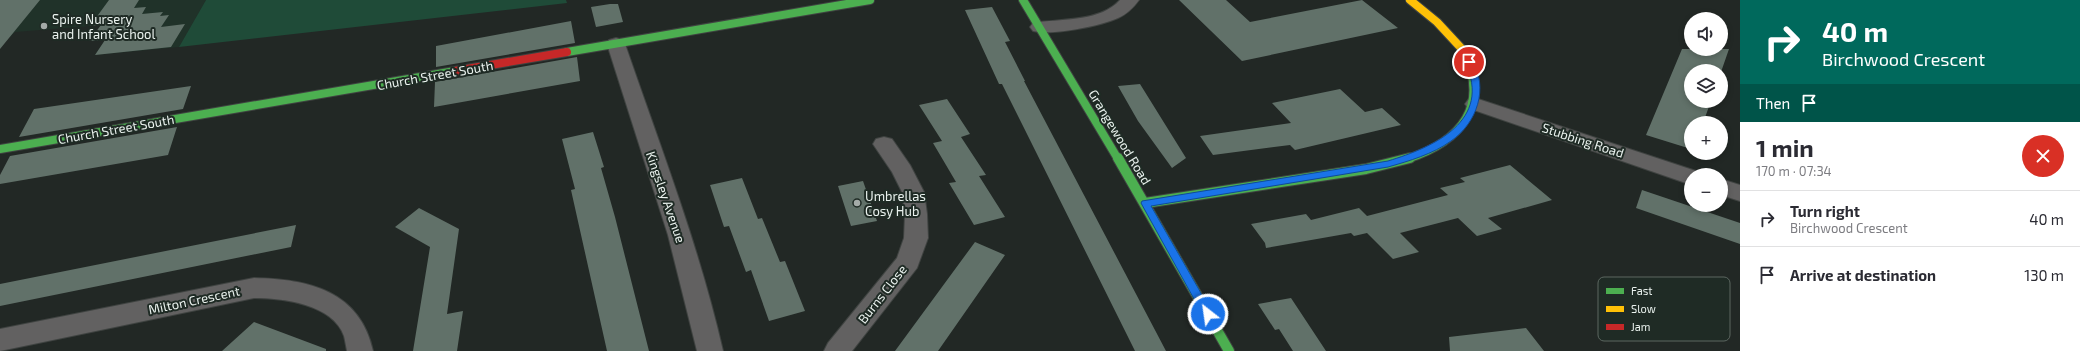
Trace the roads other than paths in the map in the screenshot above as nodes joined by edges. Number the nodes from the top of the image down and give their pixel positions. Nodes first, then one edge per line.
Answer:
1 (870, 0) edge
2 (1023, 0) edge
3 (1130, 0) edge
4 (1410, 0) edge
5 (1039, 27) junction
6 (616, 44) junction
7 (1475, 104) junction
8 (884, 144) dead end
9 (0, 149) edge
10 (1684, 175) edge
11 (1728, 189) edge
12 (1740, 193) edge
13 (1145, 203) junction
14 (0, 340) edge
15 (360, 351) edge
16 (710, 351) edge
17 (837, 351) edge
18 (1229, 351) edge

1 - 6 street, Church Street South
2 - 5 street, Grangewood Road
3 - 5 street
4 - 7 street
5 - 13 street, Grangewood Road
6 - 9 street, Church Street South
6 - 16 street, Kingsley Avenue
7 - 10 street, Stubbing Road
7 - 13 street
8 - 17 street, Burns Close
11 - 12 street
13 - 18 street, Grangewood Road
14 - 15 street, Milton Crescent

